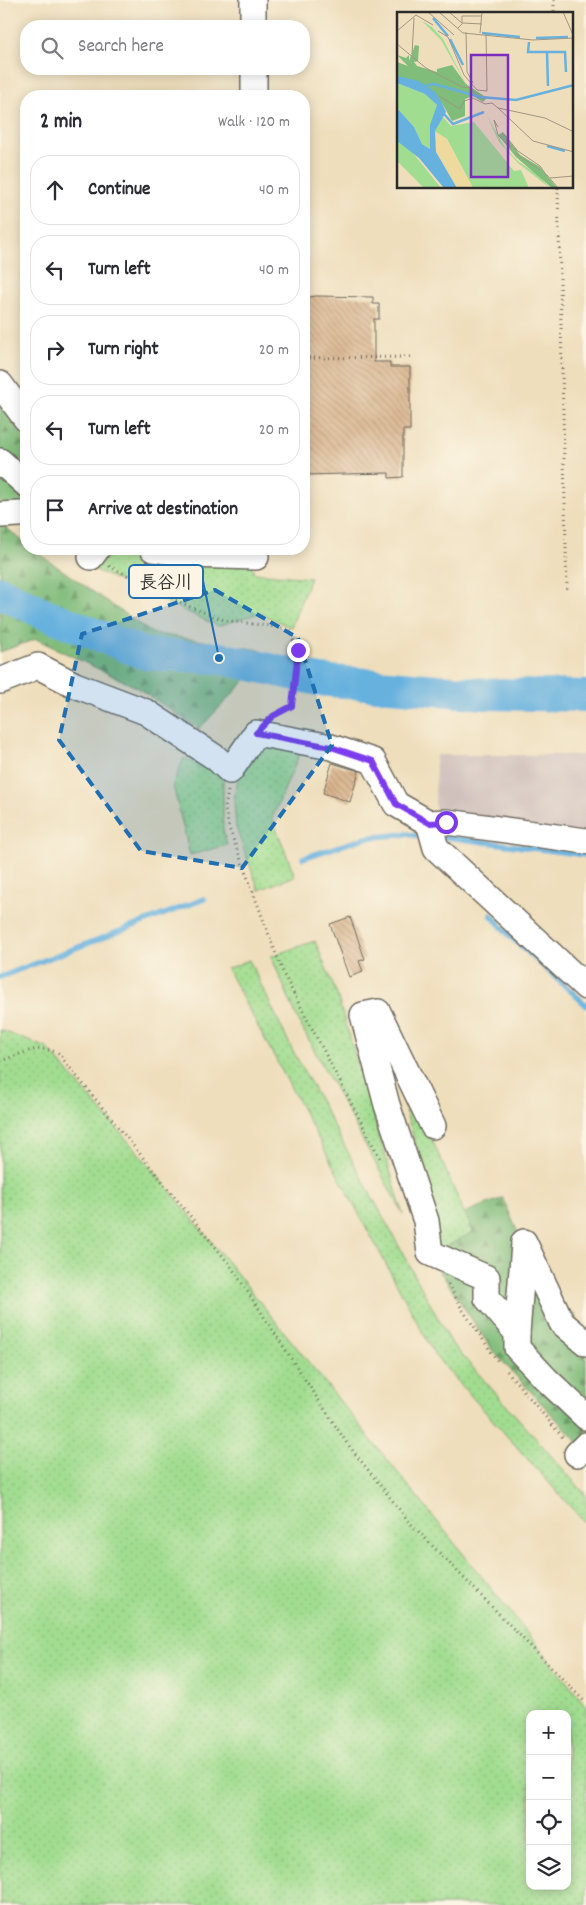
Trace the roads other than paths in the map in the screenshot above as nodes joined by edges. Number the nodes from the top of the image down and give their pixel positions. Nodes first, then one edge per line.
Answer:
1 (253, 0) edge
2 (253, 20) edge
3 (254, 75) edge
4 (254, 90) edge
5 (0, 384) edge
6 (20, 410) edge
7 (0, 461) edge
8 (20, 479) edge
9 (189, 555) edge
10 (256, 555) edge
11 (0, 681) edge
12 (429, 823) junction
13 (586, 841) edge
14 (586, 987) edge
15 (433, 1126) dead end
16 (517, 1333) junction
17 (586, 1343) edge
18 (586, 1417) edge

1 - 2 street
3 - 4 street
5 - 6 street
7 - 8 street
9 - 10 street
11 - 12 street
12 - 13 street
12 - 14 street
15 - 16 street
16 - 17 street
16 - 18 street

